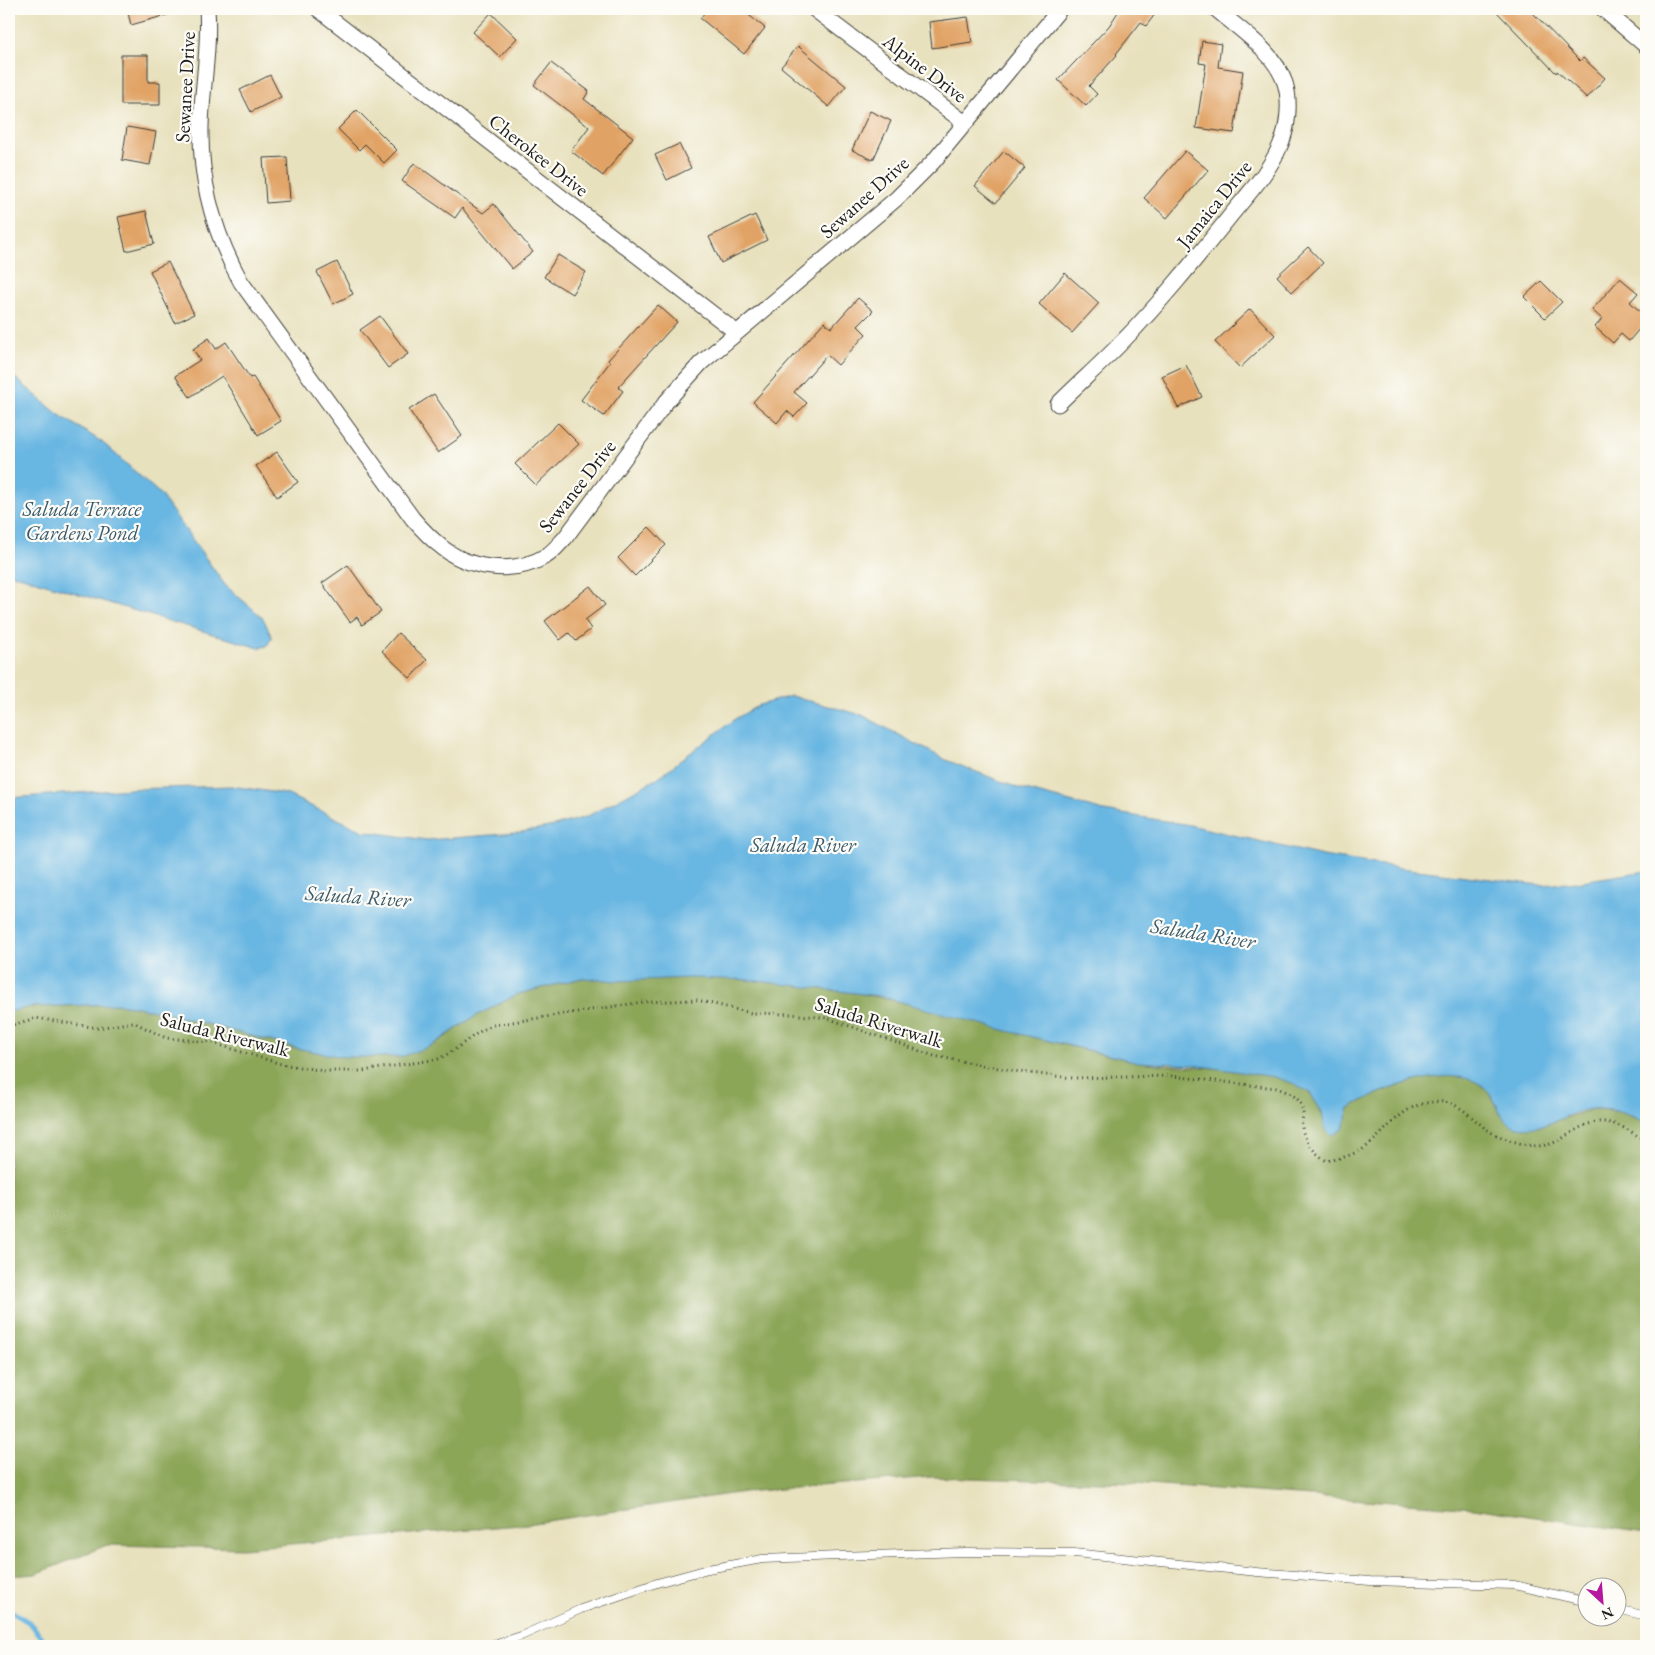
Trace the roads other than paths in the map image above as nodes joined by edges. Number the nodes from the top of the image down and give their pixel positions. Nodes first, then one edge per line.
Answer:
1 (207, 9) edge
2 (318, 9) edge
3 (814, 9) edge
4 (1060, 9) edge
5 (1216, 9) edge
6 (1604, 9) edge
7 (1646, 46) edge
8 (965, 123) junction
9 (736, 332) junction
10 (1058, 404) dead end
11 (1578, 1600) edge
12 (1628, 1612) edge
13 (1646, 1616) edge
14 (491, 1646) edge

1 - 9 street, Sewanee Drive
2 - 9 street, Cherokee Drive
3 - 8 street, Alpine Drive
4 - 8 street, Sewanee Drive
5 - 10 street, Jamaica Drive
6 - 7 street
8 - 9 street, Sewanee Drive
11 - 14 lane
12 - 13 lane

